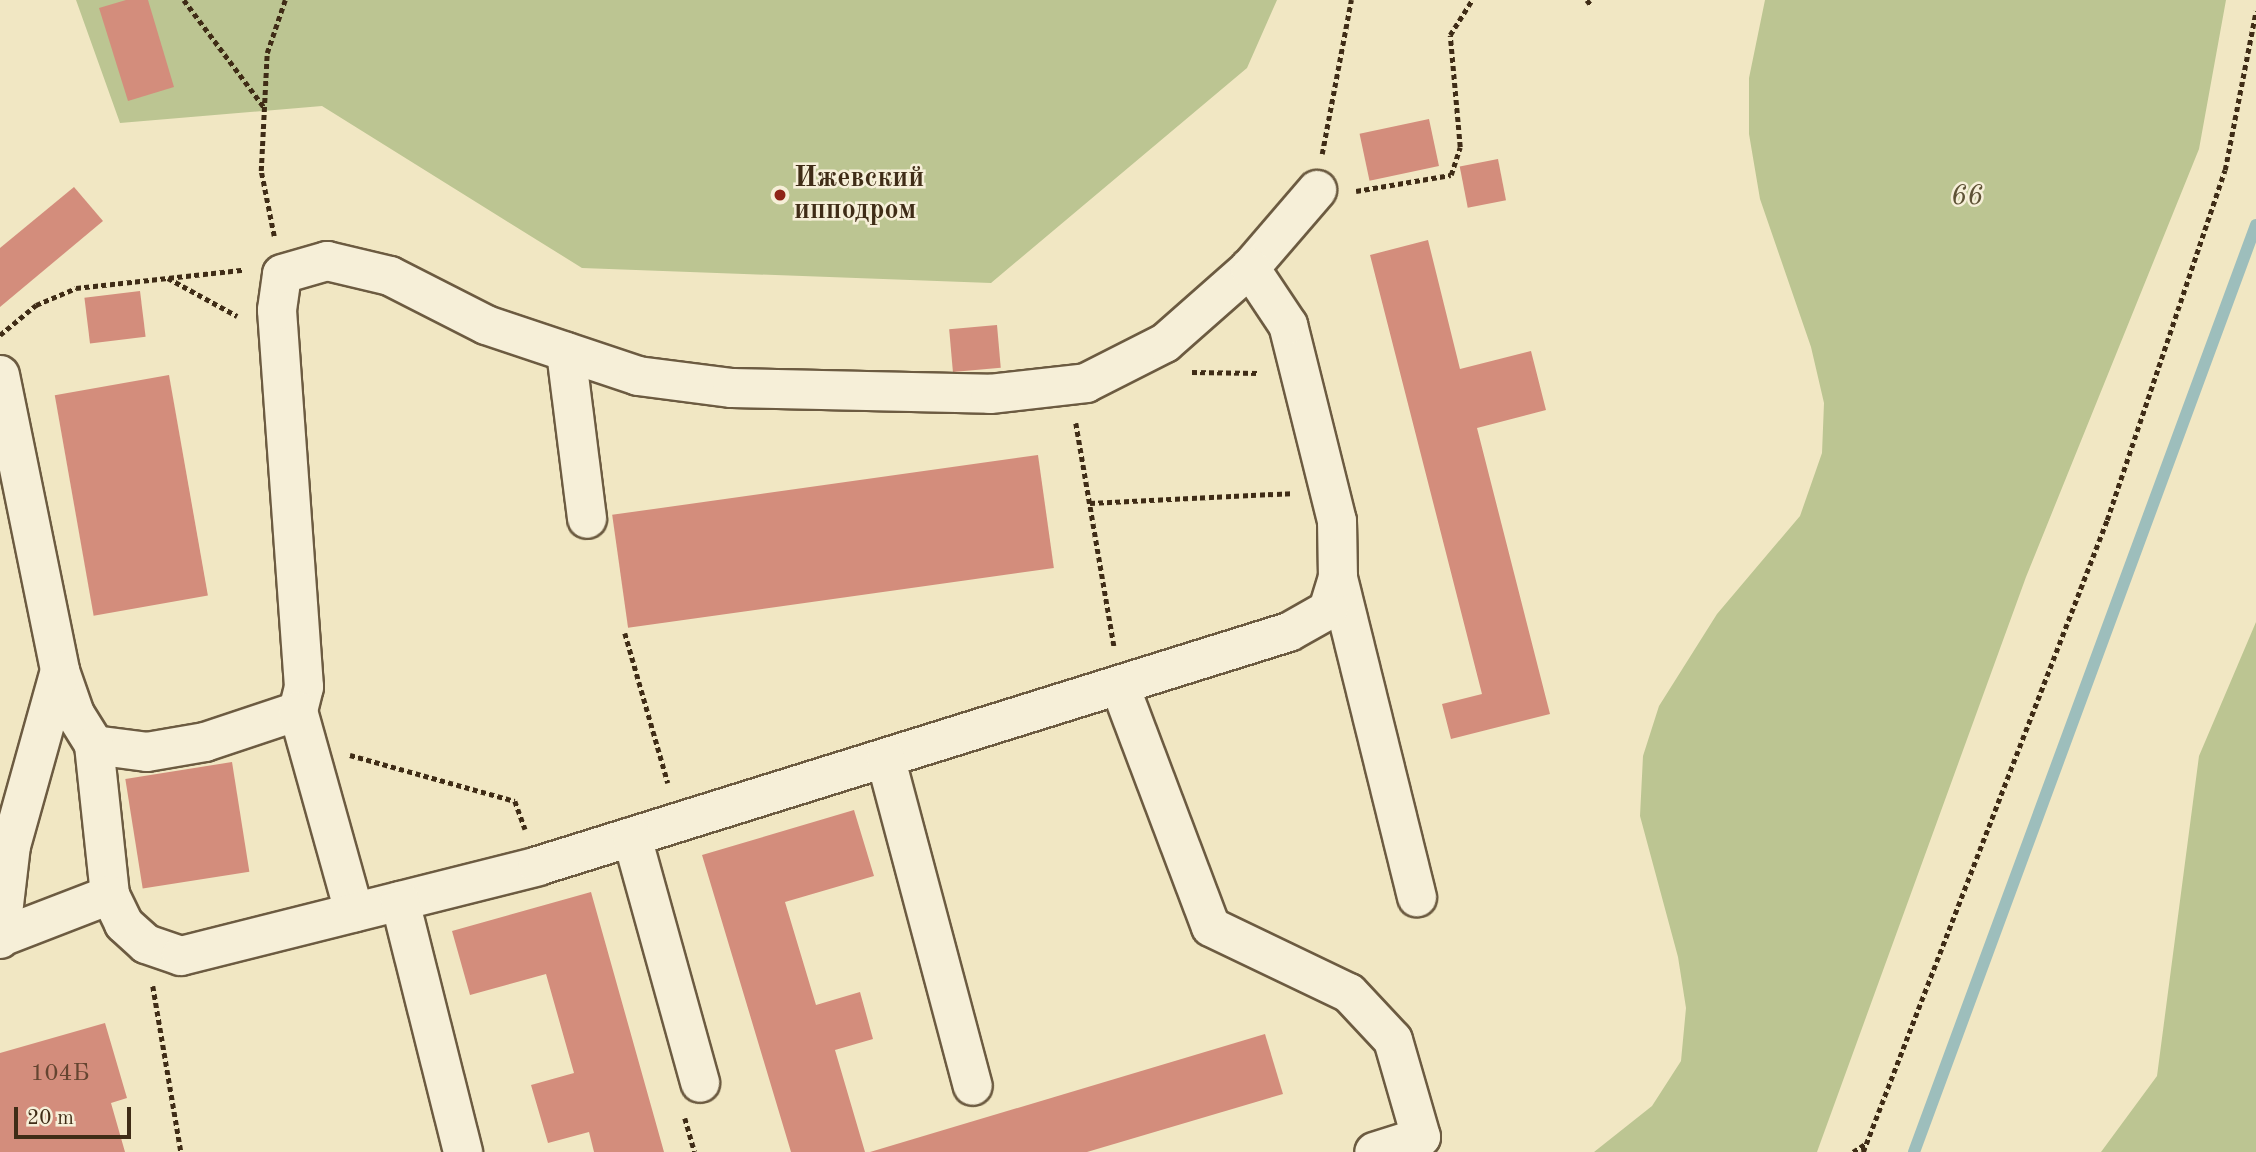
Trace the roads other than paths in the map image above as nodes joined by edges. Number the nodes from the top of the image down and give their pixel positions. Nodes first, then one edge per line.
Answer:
1 (1317, 190) road end
2 (1250, 268) junction
3 (566, 352) junction
4 (0, 376) edge
5 (587, 519) dead end
6 (1338, 578) junction
7 (60, 671) junction
8 (1121, 688) junction
9 (301, 727) junction
10 (94, 745) junction
11 (886, 760) junction
12 (632, 837) junction
13 (110, 895) junction
14 (1417, 897) dead end
15 (400, 901) junction
16 (354, 912) junction
17 (1, 938) edge
18 (700, 1083) dead end
19 (972, 1086) dead end
20 (463, 1152) edge
21 (1374, 1152) edge

1 - 2 lane
2 - 3 lane
2 - 6 lane
3 - 5 lane
3 - 9 lane
4 - 7 lane
6 - 8 lane
6 - 14 lane
7 - 10 lane
7 - 17 lane
8 - 11 lane
8 - 21 lane
9 - 10 lane
9 - 16 lane
10 - 13 lane
11 - 12 lane
11 - 19 lane
12 - 15 lane
12 - 18 lane
13 - 16 lane
13 - 17 lane
15 - 16 lane
15 - 20 lane

